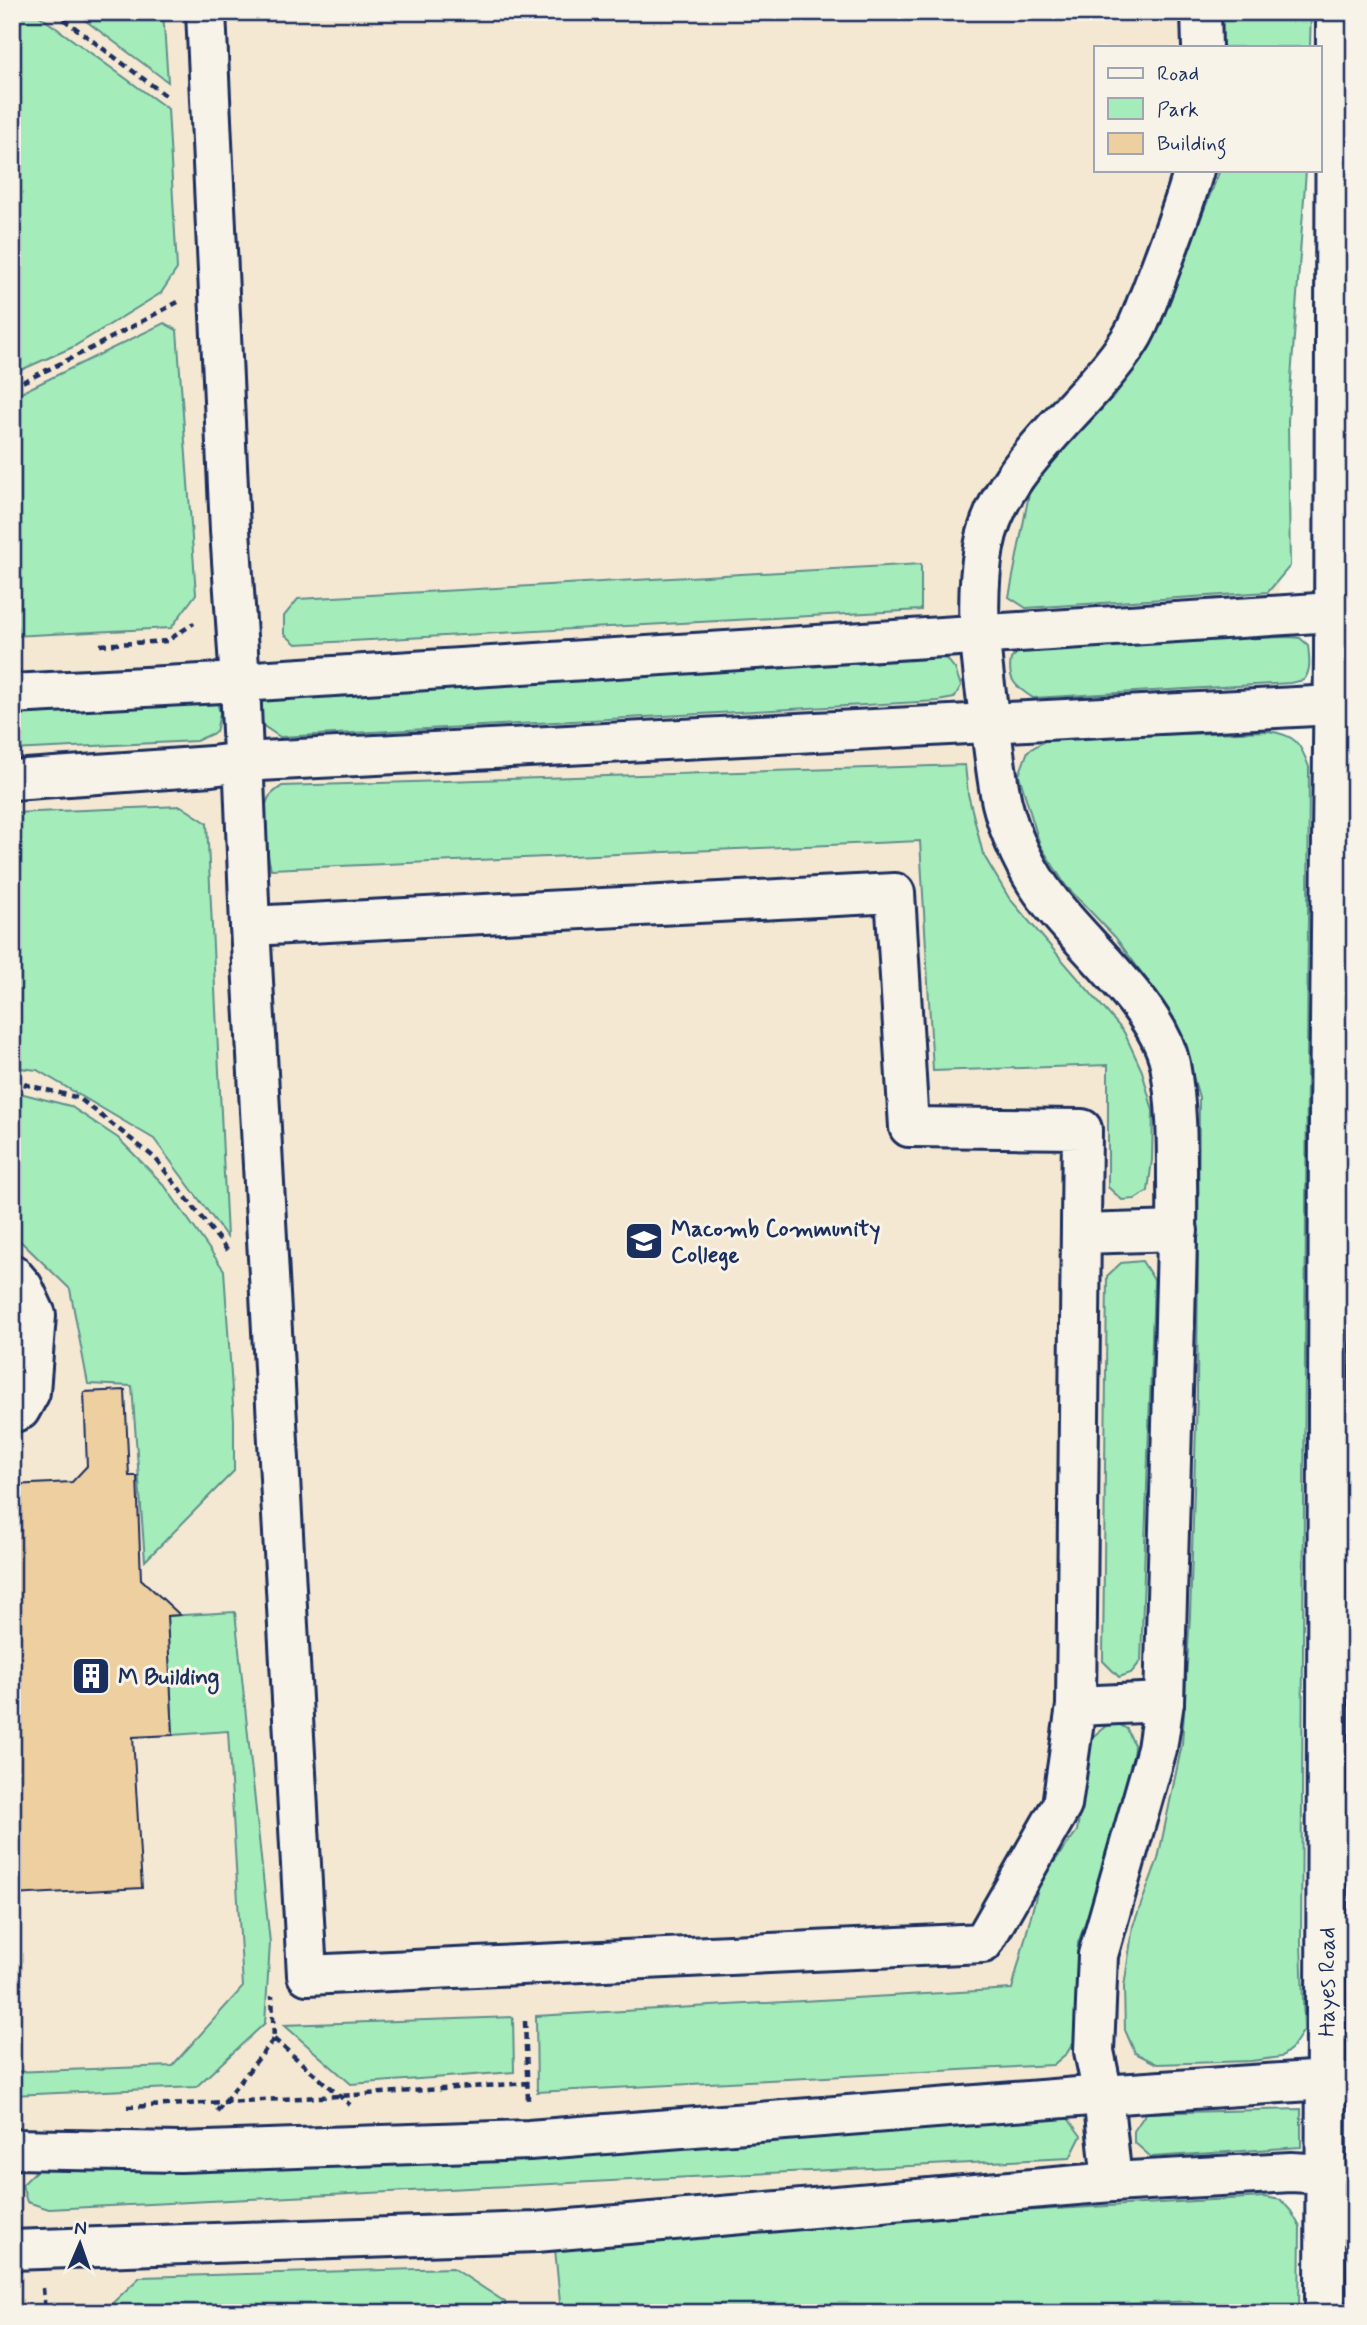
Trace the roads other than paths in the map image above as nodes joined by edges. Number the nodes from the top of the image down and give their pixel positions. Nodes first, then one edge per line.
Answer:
1 (206, 12) edge
2 (1201, 12) edge
3 (1336, 12) edge
4 (1202, 46) edge
5 (1193, 172) edge
6 (1344, 613) edge
7 (980, 635) junction
8 (240, 682) junction
9 (12, 694) edge
10 (1334, 705) junction
11 (990, 722) junction
12 (243, 762) junction
13 (12, 780) edge
14 (250, 926) junction
15 (1178, 1231) junction
16 (1081, 1234) junction
17 (12, 1274) edge
18 (12, 1413) edge
19 (1328, 1485) junction
20 (1355, 1521) edge
21 (1164, 1702) junction
22 (1076, 1706) junction
23 (1340, 2081) edge
24 (1103, 2095) junction
25 (12, 2149) edge
26 (1326, 2174) junction
27 (1112, 2182) junction
28 (12, 2250) edge
29 (1325, 2313) edge

1 - 8 street
2 - 4 street
3 - 6 street, Hayes Road
5 - 7 street
6 - 7 street
6 - 10 street, Hayes Road
7 - 8 street
7 - 11 street
8 - 9 street
8 - 12 street
10 - 11 street
10 - 19 street, Hayes Road
11 - 12 street
11 - 15 street
12 - 13 street
12 - 14 street
14 - 16 street
14 - 22 street
15 - 16 street
15 - 21 street
16 - 22 street
17 - 18 street
19 - 20 street
19 - 23 street, Hayes Road
21 - 22 street
21 - 24 street
23 - 24 street
23 - 26 street, Hayes Road
24 - 25 street
24 - 27 street
26 - 27 street
26 - 29 street, Hayes Road
27 - 28 street

